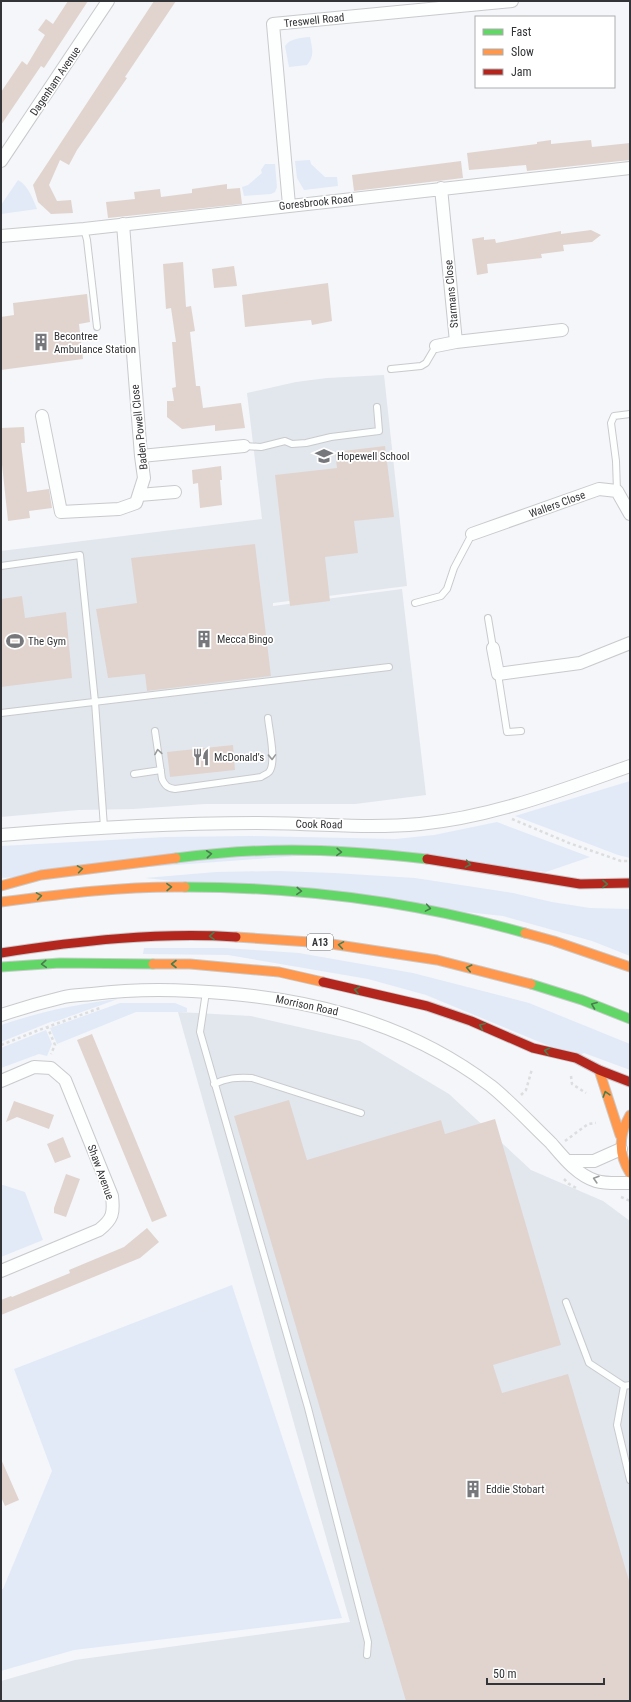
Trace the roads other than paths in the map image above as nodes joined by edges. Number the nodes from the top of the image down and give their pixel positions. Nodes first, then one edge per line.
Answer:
1 (108, 1) edge
2 (512, 1) edge
3 (1, 162) edge
4 (630, 168) edge
5 (441, 188) junction
6 (289, 206) junction
7 (123, 224) junction
8 (84, 229) junction
9 (1, 236) edge
10 (98, 327) dead end
11 (562, 330) dead end
12 (456, 342) junction
13 (436, 346) joint
14 (391, 369) dead end
15 (377, 407) dead end
16 (630, 414) edge
17 (42, 416) dead end
18 (244, 446) joint
19 (141, 456) junction
20 (617, 491) junction
21 (175, 492) dead end
22 (139, 496) junction
23 (630, 514) edge
24 (472, 534) joint
25 (1, 566) edge
26 (415, 602) dead end
27 (488, 618) dead end
28 (630, 643) edge
29 (492, 648) joint
30 (389, 667) dead end
31 (498, 674) junction
32 (95, 702) junction
33 (1, 713) edge
34 (268, 718) dead end
35 (155, 731) dead end
36 (521, 731) dead end
37 (630, 766) edge
38 (161, 770) junction
39 (134, 774) dead end
40 (104, 827) junction
41 (1, 835) edge
42 (630, 883) edge
43 (1, 886) edge
44 (1, 902) edge
45 (1, 953) edge
46 (1, 967) edge
47 (630, 967) edge
48 (206, 992) junction
49 (1, 1016) edge
50 (630, 1019) edge
51 (599, 1070) junction
52 (1, 1081) edge
53 (630, 1082) edge
54 (214, 1084) junction
55 (361, 1113) dead end
56 (630, 1115) edge
57 (620, 1135) junction
58 (621, 1149) junction
59 (567, 1161) junction
60 (630, 1173) edge
61 (630, 1184) edge
62 (1, 1271) edge
63 (566, 1302) dead end
64 (627, 1385) edge
65 (630, 1480) edge
66 (367, 1655) dead end

1 - 3 street, Dagenham Avenue
2 - 6 street, Treswell Road
4 - 5 street, Goresbrook Road
5 - 6 street, Goresbrook Road
5 - 12 street, Starmans Close
6 - 7 street, Goresbrook Road
7 - 8 street, Goresbrook Road
7 - 19 street, Baden Powell Close
8 - 9 street, Goresbrook Road
8 - 10 lane
11 - 12 street, Starmans Close
12 - 13 street
13 - 14 lane
15 - 18 lane
16 - 20 lane
17 - 22 street
18 - 19 street
19 - 22 street, Baden Powell Close
20 - 23 street
20 - 24 street, Wallers Close
21 - 22 street
24 - 26 lane
25 - 32 lane
27 - 29 lane
28 - 31 street
29 - 31 street
30 - 32 lane
31 - 36 lane
32 - 33 lane
32 - 40 lane
34 -> 38 lane
38 -> 35 lane
37 - 40 street, Cook Road
38 - 39 lane
40 - 41 street, Cook Road
43 -> 42 main road
44 -> 47 main road
50 -> 45 main road, A13
51 -> 46 main road
48 - 49 street, Morrison Road
48 - 54 lane
48 - 59 street, Morrison Road
51 - 53 main road
57 -> 51 main road
52 - 62 street, Shaw Avenue
54 - 55 lane
54 - 66 lane
56 - 57 main road
57 - 58 main road
58 - 59 street
58 - 60 main road
61 -> 59 street, Morrison Road
63 - 64 lane
64 - 65 lane

